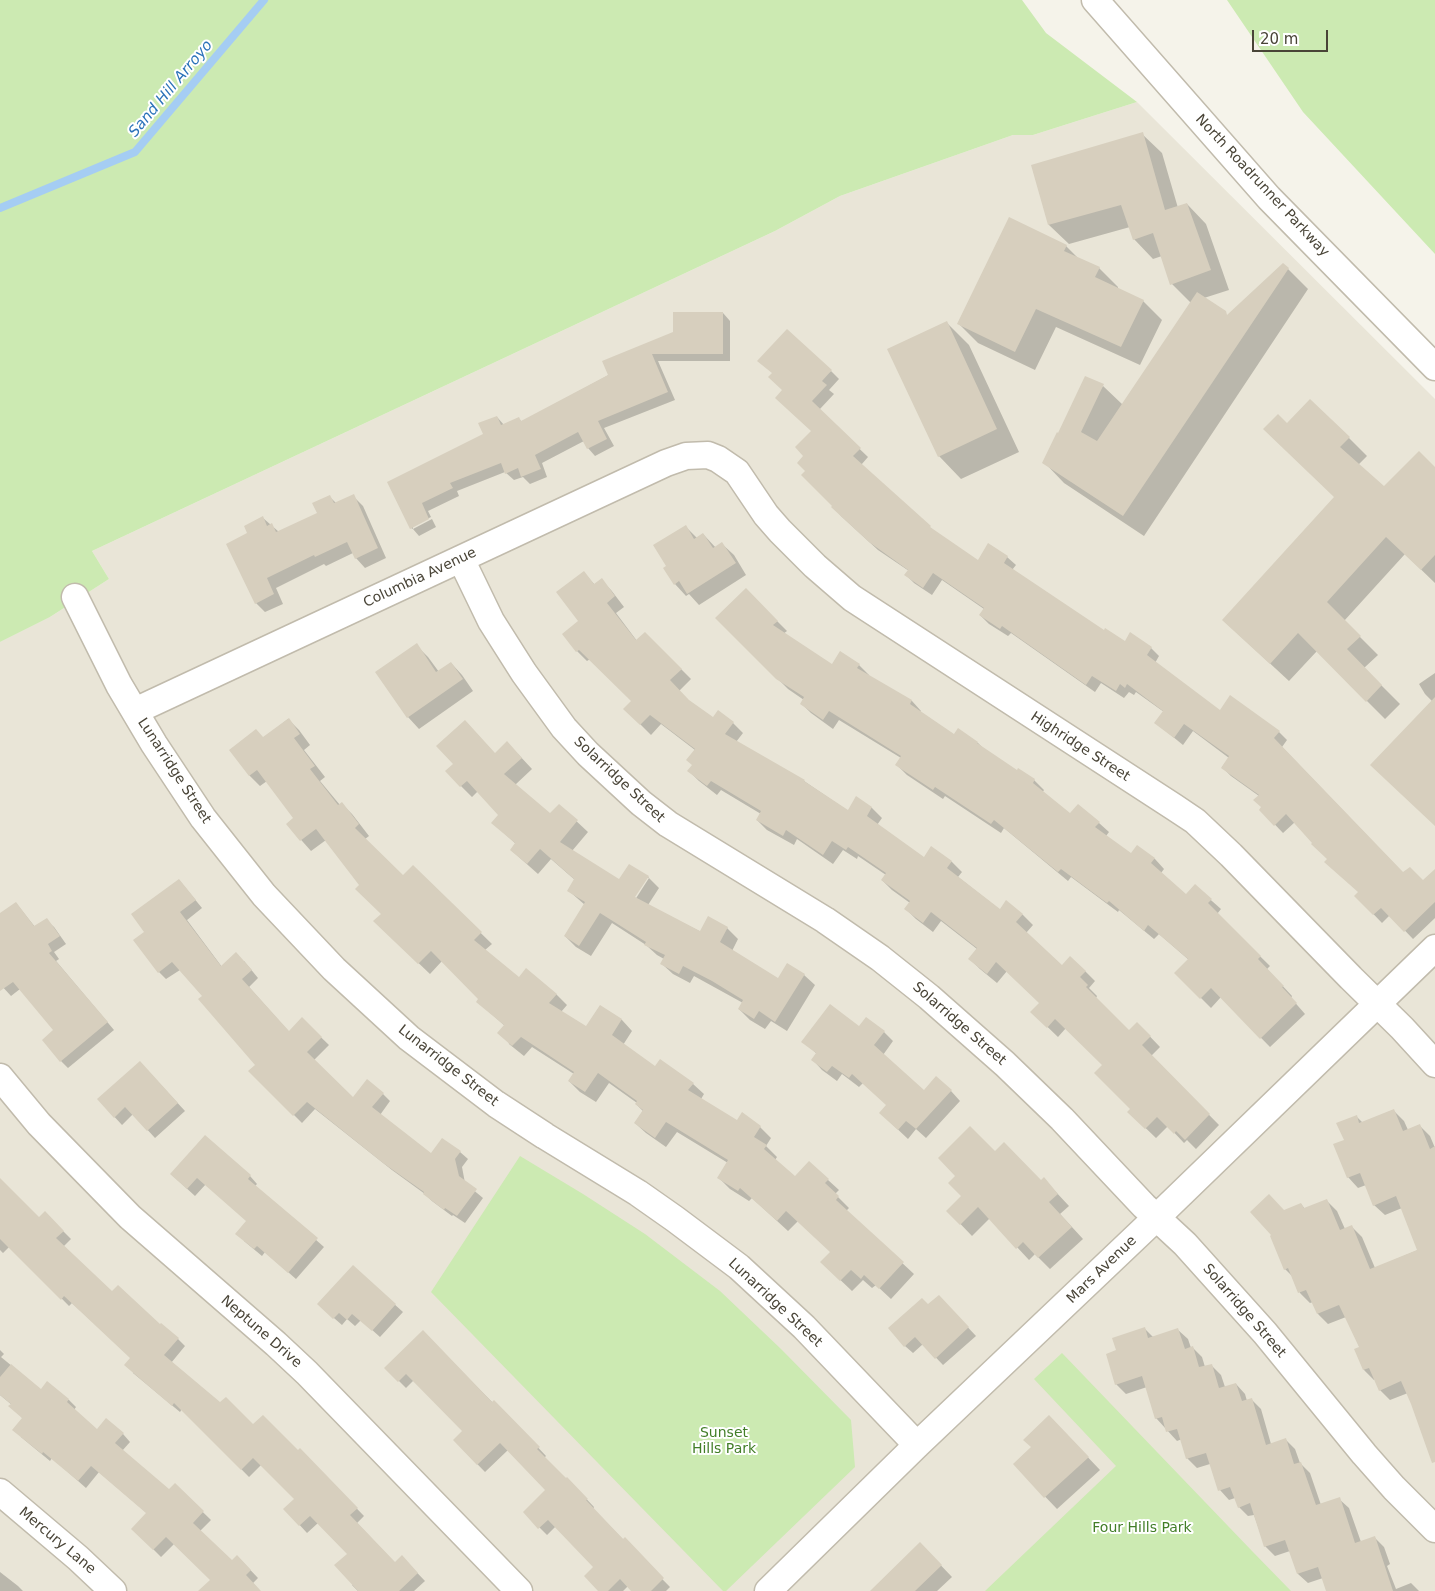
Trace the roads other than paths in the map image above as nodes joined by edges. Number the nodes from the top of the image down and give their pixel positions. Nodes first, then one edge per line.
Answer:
1 (1095, 0) edge
2 (1435, 366) edge
3 (709, 447) joint
4 (461, 558) junction
5 (75, 597) dead end
6 (135, 711) junction
7 (1435, 948) edge
8 (1378, 1003) junction
9 (1435, 1064) edge
10 (0, 1077) edge
11 (1157, 1217) junction
12 (917, 1445) junction
13 (0, 1492) edge
14 (1435, 1529) edge
15 (113, 1591) edge
16 (518, 1591) edge
17 (768, 1591) edge

1 - 2 street, North Roadrunner Parkway
3 - 4 street, Columbia Avenue
3 - 8 street, Highridge Street
4 - 6 street, Columbia Avenue
4 - 11 street, Solarridge Street
5 - 6 street, Lunarridge Street
6 - 12 street, Lunarridge Street
7 - 8 street, Mars Avenue
8 - 9 street, Highridge Street
8 - 11 street, Mars Avenue
10 - 16 street, Neptune Drive
11 - 12 street, Mars Avenue
11 - 14 street, Solarridge Street
12 - 17 street, Mars Avenue
13 - 15 street, Mercury Lane

